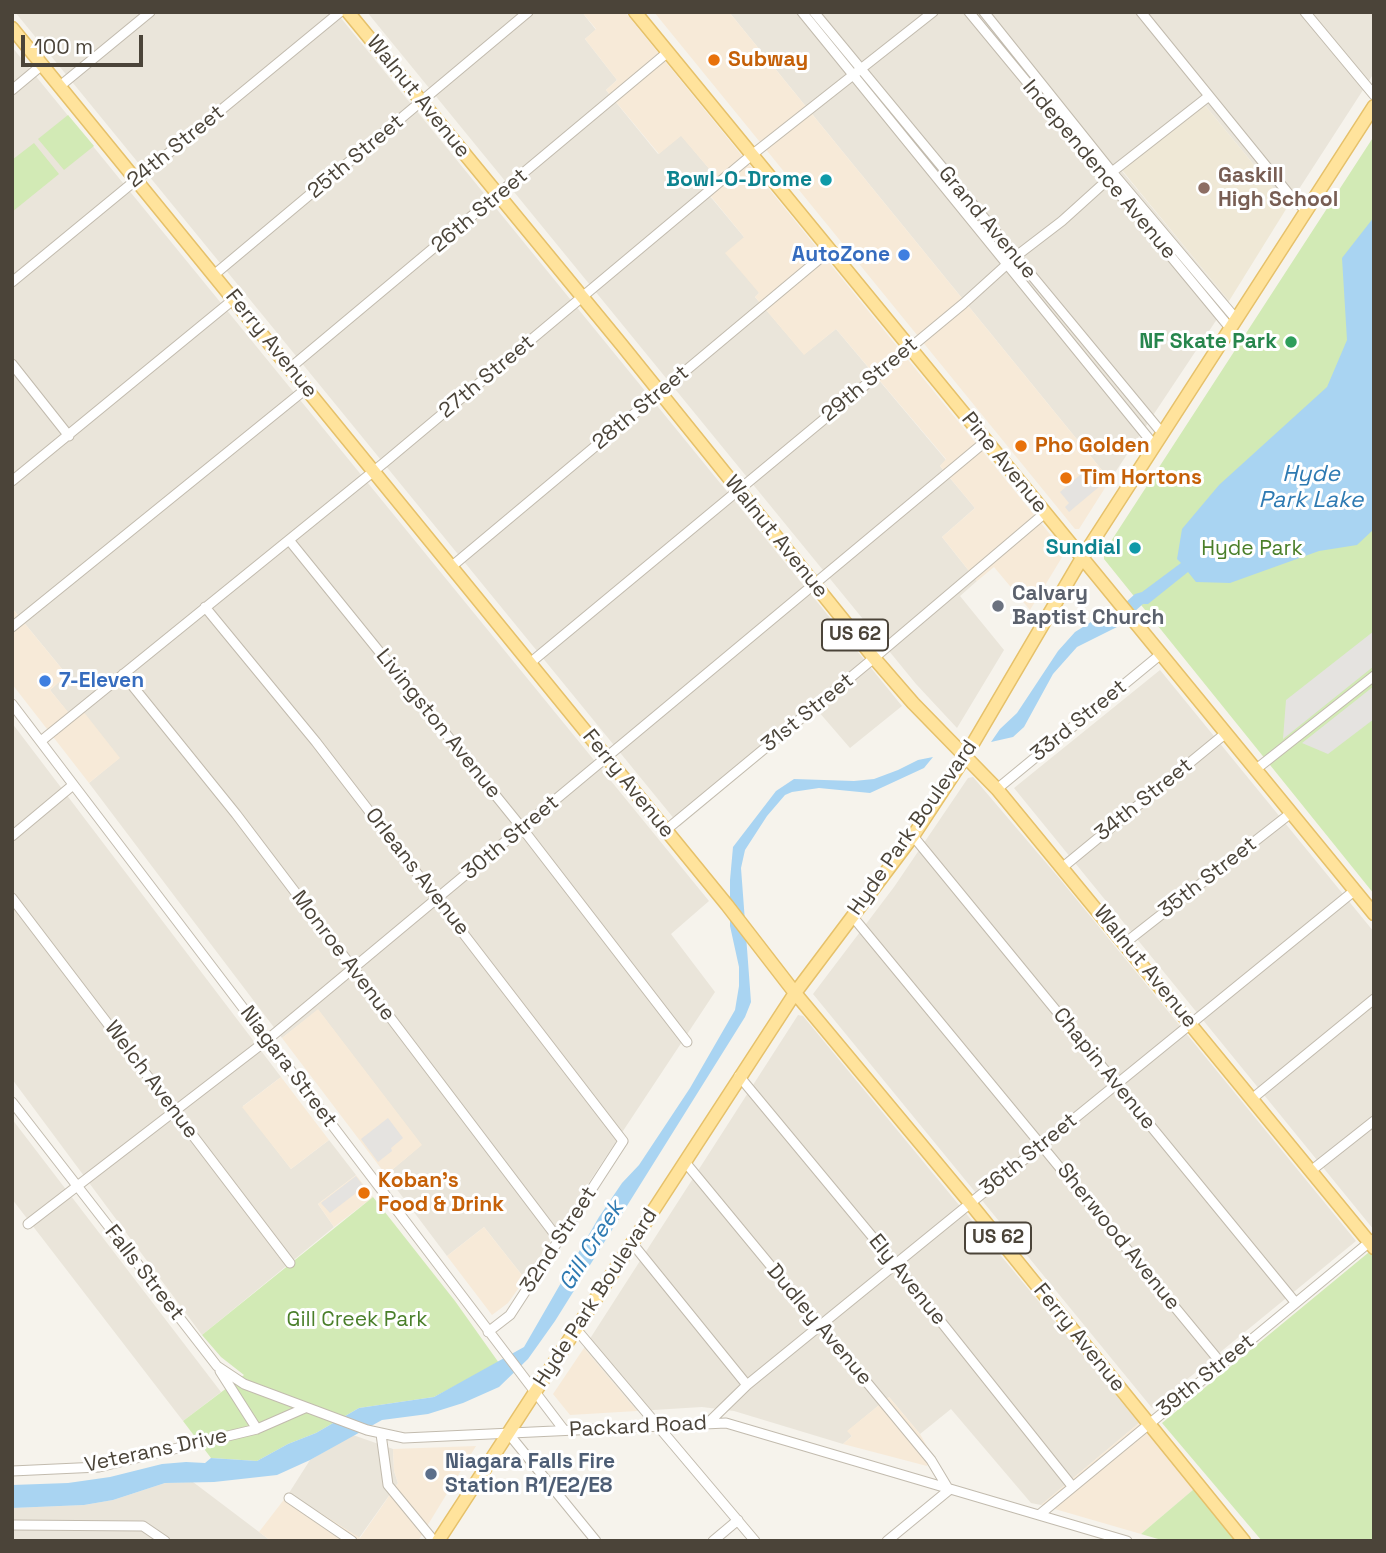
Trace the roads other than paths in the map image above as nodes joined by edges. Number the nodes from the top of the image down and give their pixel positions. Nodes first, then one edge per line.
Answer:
1 (150, 12) edge
2 (340, 12) edge
3 (348, 12) edge
4 (528, 12) edge
5 (635, 12) edge
6 (802, 12) edge
7 (814, 12) edge
8 (933, 12) edge
9 (969, 12) edge
10 (984, 12) edge
11 (1140, 12) edge
12 (1305, 12) edge
13 (12, 28) edge
14 (668, 52) junction
15 (42, 65) junction
16 (857, 73) junction
17 (60, 86) junction
18 (12, 90) edge
19 (1374, 95) edge
20 (1209, 96) junction
21 (422, 102) junction
22 (1374, 106) edge
23 (752, 154) junction
24 (1110, 176) junction
25 (136, 179) junction
26 (498, 196) junction
27 (1307, 211) junction
28 (830, 250) junction
29 (1015, 257) junction
30 (1007, 264) junction
31 (215, 274) junction
32 (12, 282) edge
33 (581, 297) junction
34 (234, 299) junction
35 (1233, 324) junction
36 (909, 347) junction
37 (12, 364) edge
38 (290, 368) junction
39 (307, 388) junction
40 (660, 392) junction
41 (69, 436) junction
42 (1158, 439) junction
43 (986, 441) junction
44 (374, 471) junction
45 (12, 481) edge
46 (737, 489) junction
47 (1045, 513) junction
48 (289, 540) junction
49 (1082, 558) junction
50 (451, 567) junction
51 (814, 584) junction
52 (205, 607) junction
53 (12, 627) edge
54 (1161, 654) junction
55 (874, 658) junction
56 (530, 663) junction
57 (123, 674) junction
58 (1374, 676) edge
59 (12, 704) edge
60 (1226, 733) junction
61 (41, 741) junction
62 (607, 757) junction
63 (965, 757) junction
64 (1255, 770) junction
65 (73, 785) junction
66 (997, 789) junction
67 (1291, 813) junction
68 (522, 828) junction
69 (666, 830) junction
70 (12, 836) edge
71 (913, 836) junction
72 (1063, 867) junction
73 (1354, 891) junction
74 (12, 898) edge
75 (437, 899) junction
76 (1374, 914) edge
77 (853, 917) junction
78 (1125, 943) junction
79 (353, 970) junction
80 (795, 993) junction
81 (1374, 999) edge
82 (1191, 1022) junction
83 (267, 1040) junction
84 (687, 1042) dead end
85 (739, 1076) junction
86 (1116, 1084) junction
87 (1253, 1098) junction
88 (12, 1102) edge
89 (176, 1112) junction
90 (1374, 1121) edge
91 (623, 1141) joint
92 (1042, 1144) junction
93 (685, 1162) junction
94 (1312, 1170) junction
95 (77, 1187) junction
96 (970, 1203) junction
97 (27, 1224) dead end
98 (559, 1240) junction
99 (632, 1243) junction
100 (1372, 1243) edge
101 (290, 1263) dead end
102 (895, 1264) junction
103 (1295, 1302) junction
104 (820, 1327) junction
105 (576, 1329) junction
106 (488, 1332) junction
107 (1221, 1363) junction
108 (217, 1366) junction
109 (747, 1385) junction
110 (534, 1392) junction
111 (305, 1408) junction
112 (708, 1423) junction
113 (1148, 1423) junction
114 (659, 1425) junction
115 (257, 1429) junction
116 (564, 1430) junction
117 (508, 1433) junction
118 (381, 1434) junction
119 (12, 1471) edge
120 (1072, 1486) junction
121 (949, 1489) junction
122 (289, 1498) dead end
123 (1039, 1515) junction
124 (738, 1520) junction
125 (12, 1525) edge
126 (165, 1541) edge
127 (352, 1541) edge
128 (436, 1541) edge
129 (596, 1541) edge
130 (713, 1541) edge
131 (755, 1541) edge
132 (887, 1541) edge
133 (1127, 1541) edge
134 (1244, 1541) edge

1 - 17 street
2 - 25 street, 24th Street
3 - 21 main road, Walnut Avenue / US 62
4 - 21 street, 25th Street
5 - 14 main road, Pine Avenue
6 - 16 street
7 - 16 street, Grand Avenue
8 - 16 street, 27th Street
9 - 24 street, Independence Avenue
10 - 24 street, Independence Avenue
11 - 20 street
12 - 19 street
13 - 15 main road, Ferry Avenue / US 62
14 - 23 main road, Pine Avenue
14 - 26 street, 26th Street
15 - 17 main road, Ferry Avenue / US 62
15 - 18 street
16 - 23 street, 27th Street
16 - 29 street, Grand Avenue
16 - 30 street
17 - 25 main road, Ferry Avenue / US 62
20 - 24 street, 29th Street
20 - 27 street
21 - 26 main road, Walnut Avenue / US 62
21 - 31 street, 25th Street
22 - 27 main road, Hyde Park Boulevard
23 - 28 main road, Pine Avenue
23 - 33 street, 27th Street
24 - 29 street, 29th Street
24 - 35 street, Independence Avenue
25 - 31 main road, Ferry Avenue / US 62
25 - 32 street, 24th Street
26 - 33 main road, Walnut Avenue / US 62
26 - 38 street, 26th Street
27 - 35 main road, Hyde Park Boulevard
28 - 36 main road, Pine Avenue
28 - 40 street, 28th Street
29 - 30 street, 29th Street
29 - 42 street, Grand Avenue
30 - 36 street, 29th Street
30 - 42 street
31 - 34 main road, Ferry Avenue / US 62
33 - 40 main road, Walnut Avenue / US 62
33 - 44 street, 27th Street
34 - 38 main road, Ferry Avenue / US 62
34 - 41 street
35 - 42 main road, Hyde Park Boulevard
36 - 43 main road, Pine Avenue
36 - 46 street, 29th Street
37 - 41 street
38 - 39 main road, Ferry Avenue / US 62
39 - 44 main road, Ferry Avenue / US 62
39 - 53 street
40 - 46 main road, Walnut Avenue / US 62
40 - 50 street, 28th Street
41 - 45 street
42 - 49 main road, Hyde Park Boulevard
43 - 47 main road, Pine Avenue
43 - 51 street, 30th Street
44 - 48 street, 27th Street
44 - 50 main road, Ferry Avenue / US 62
46 - 51 main road, Walnut Avenue / US 62
46 - 56 street, 29th Street
47 - 49 main road, Pine Avenue
47 - 55 street, 31st Street
48 - 52 street, 27th Street
48 - 68 street, Livingston Avenue
49 - 54 main road, Pine Avenue
49 - 63 main road, Hyde Park Boulevard
50 - 56 main road, Ferry Avenue / US 62
51 - 55 main road, Walnut Avenue / US 62
51 - 62 street, 30th Street
52 - 57 street, 27th Street
52 - 75 street, Orleans Avenue
54 - 60 main road, Pine Avenue
54 - 66 street, 33rd Street
55 - 63 main road, Walnut Avenue / US 62
55 - 69 street, 31st Street
56 - 62 main road, Ferry Avenue / US 62
57 - 61 street, 27th Street
57 - 79 street, Monroe Avenue
58 - 64 street
59 - 61 street, Niagara Street
60 - 64 main road, Pine Avenue
60 - 72 street, 34th Street
61 - 65 street, Niagara Street
62 - 68 street, 30th Street
62 - 69 main road, Ferry Avenue / US 62
63 - 66 main road, Walnut Avenue / US 62
63 - 71 main road, Hyde Park Boulevard
64 - 67 main road, Pine Avenue
65 - 70 street
65 - 83 street, Niagara Street
66 - 72 main road, Walnut Avenue / US 62
67 - 73 main road, Pine Avenue
67 - 78 street, 35th Street
68 - 75 street, 30th Street
68 - 84 street, Livingston Avenue
69 - 80 main road, Ferry Avenue / US 62
71 - 77 main road, Hyde Park Boulevard
71 - 86 street, Chapin Avenue
72 - 78 main road, Walnut Avenue / US 62
73 - 76 main road, Pine Avenue
73 - 82 street, 36th Street
74 - 89 street, Welch Avenue
75 - 79 street, 30th Street
75 - 91 street, Orleans Avenue
77 - 80 main road, Hyde Park Boulevard
77 - 92 street, Sherwood Avenue
78 - 82 main road, Walnut Avenue / US 62
79 - 83 street, 30th Street
79 - 98 street, Monroe Avenue
80 - 85 main road, Hyde Park Boulevard
80 - 96 main road, Ferry Avenue / US 62
81 - 87 street
82 - 86 street, 36th Street
82 - 87 main road, Walnut Avenue / US 62
83 - 89 street, 30th Street
83 - 106 street, Niagara Street
85 - 93 main road, Hyde Park Boulevard
85 - 102 street, Ely Avenue
86 - 92 street, 36th Street
86 - 103 street, Chapin Avenue
87 - 94 main road, Walnut Avenue / US 62
88 - 95 street, Falls Street
89 - 95 street, 30th Street
89 - 101 street, Welch Avenue
90 - 94 street
91 - 98 street, 32nd Street
92 - 96 street, 36th Street
92 - 107 street, Sherwood Avenue
93 - 99 main road, Hyde Park Boulevard
93 - 104 street, Dudley Avenue
94 - 100 main road, Walnut Avenue / US 62
95 - 97 street, 30th Street
95 - 108 street, Falls Street
96 - 102 street, 36th Street
96 - 113 main road, Ferry Avenue / US 62
98 - 106 street, 32nd Street
99 - 105 main road, Hyde Park Boulevard
99 - 109 street
100 - 103 street, 39th Street
102 - 104 street, 36th Street
102 - 120 street, Ely Avenue
103 - 107 street, 39th Street
104 - 109 street, 36th Street
104 - 121 street, Dudley Avenue
105 - 110 main road, Hyde Park Boulevard
105 - 114 street
106 - 110 street, Niagara Street
107 - 113 street, 39th Street
108 - 111 street, Falls Street
108 - 115 street
109 - 112 street, 36th Street
110 - 116 street, Niagara Street
110 - 117 main road, Hyde Park Boulevard
111 - 115 street
111 - 118 street, Packard Road
112 - 114 street, Packard Road
112 - 121 street, Packard Road
113 - 120 street, 39th Street
113 - 134 main road, Ferry Avenue / US 62
114 - 116 street, Packard Road
114 - 124 street
115 - 119 street, Veterans Drive
116 - 117 street, Packard Road
117 - 118 street, Packard Road
117 - 128 main road, Hyde Park Boulevard
117 - 129 street
118 - 128 street
120 - 123 street, 39th Street
121 - 123 street, Packard Road
121 - 132 street
122 - 127 street
123 - 133 street, Packard Road
124 - 130 street
124 - 131 street
125 - 126 street

